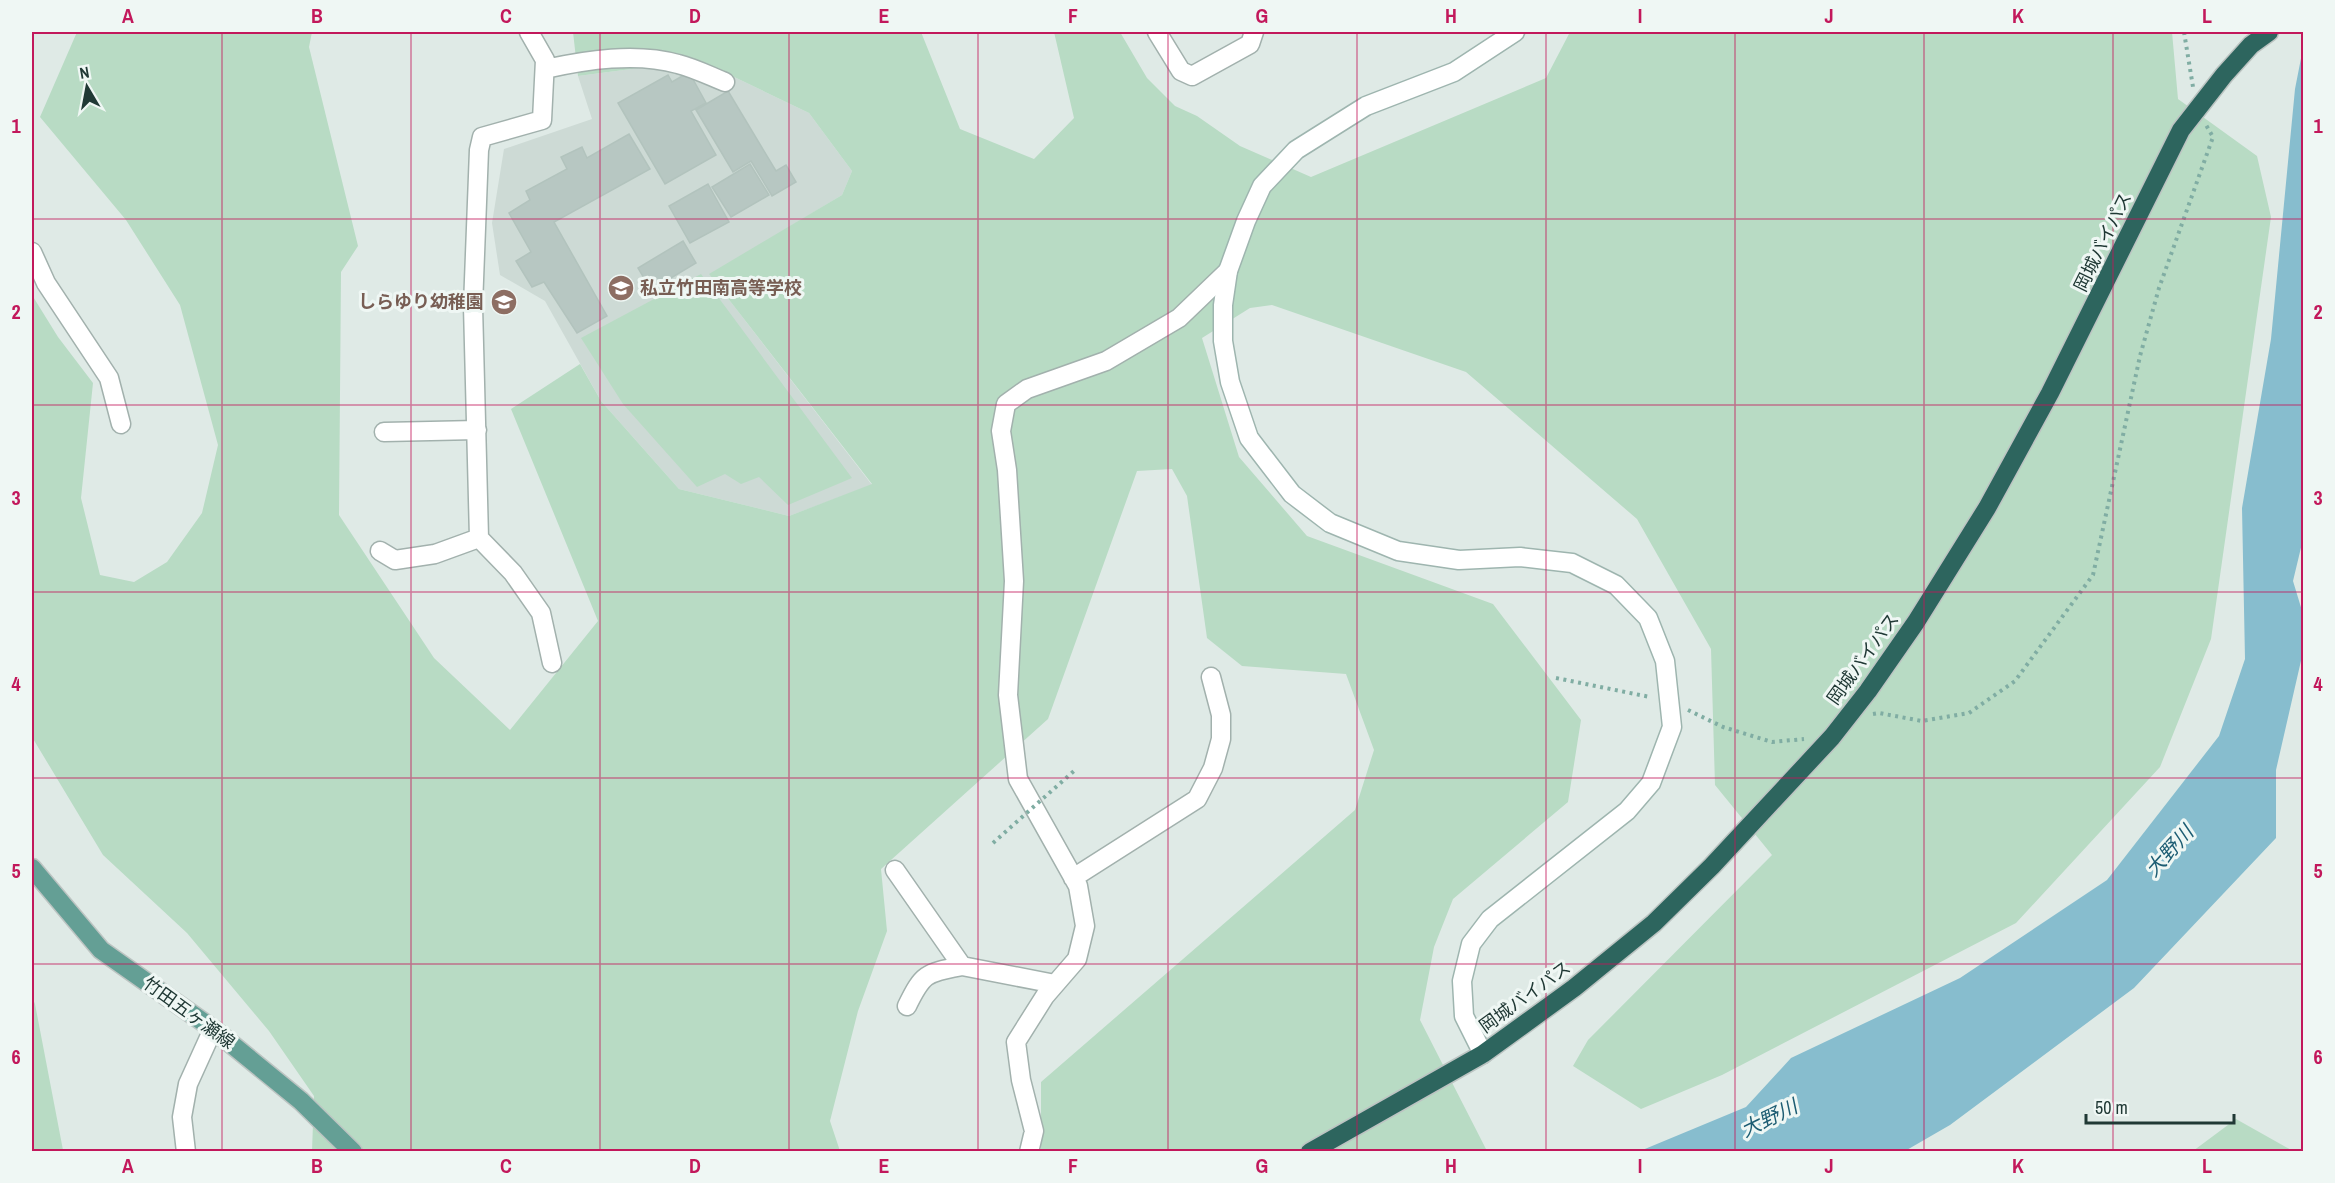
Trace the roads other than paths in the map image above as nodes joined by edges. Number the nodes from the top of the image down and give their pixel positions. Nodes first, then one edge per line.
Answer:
1 (529, 32) edge
2 (1157, 32) edge
3 (1254, 32) edge
4 (1515, 32) edge
5 (2268, 32) edge
6 (545, 69) junction
7 (725, 81) dead end
8 (32, 252) edge
9 (1228, 271) junction
10 (121, 424) dead end
11 (477, 430) junction
12 (384, 432) dead end
13 (479, 538) junction
14 (380, 551) dead end
15 (552, 663) dead end
16 (1211, 677) dead end
17 (32, 868) edge
18 (895, 870) dead end
19 (1074, 878) junction
20 (962, 966) junction
21 (1055, 984) junction
22 (907, 1006) dead end
23 (213, 1029) junction
24 (1483, 1054) junction
25 (186, 1152) edge
26 (353, 1152) edge
27 (1029, 1152) edge
28 (1310, 1152) edge

1 - 6 street
2 - 3 street
4 - 9 street
5 - 24 highway, 岡城バイパス
6 - 7 street
6 - 11 street
8 - 10 street
9 - 19 street
9 - 24 street
11 - 12 street
11 - 13 street
13 - 14 street
13 - 15 street
16 - 19 street
17 - 23 main road, 竹田五ヶ瀬線
18 - 20 street
19 - 21 street
20 - 21 street
20 - 22 street
21 - 27 street
23 - 25 street
23 - 26 main road, 竹田五ヶ瀬線
24 - 28 highway, 岡城バイパス

